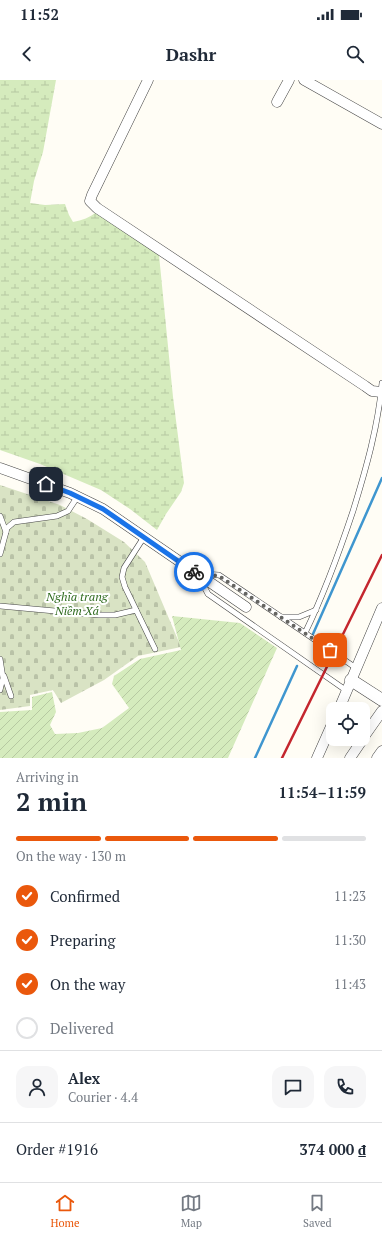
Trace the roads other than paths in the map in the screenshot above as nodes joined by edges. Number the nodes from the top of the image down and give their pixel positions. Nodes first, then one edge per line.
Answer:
1 (148, 80) edge
2 (289, 80) edge
3 (304, 80) edge
4 (277, 102) dead end
5 (382, 124) edge
6 (381, 388) edge
7 (0, 468) edge
8 (78, 496) junction
9 (0, 516) edge
10 (6, 532) junction
11 (144, 537) junction
12 (0, 554) edge
13 (198, 574) junction
14 (0, 606) edge
15 (246, 607) dead end
16 (136, 610) junction
17 (316, 610) junction
18 (380, 615) edge
19 (280, 616) junction
20 (305, 633) junction
21 (155, 649) dead end
22 (0, 659) edge
23 (1, 667) edge
24 (356, 668) junction
25 (3, 673) junction
26 (349, 685) junction
27 (0, 690) edge
28 (11, 696) dead end
29 (382, 700) edge
30 (342, 702) edge
31 (382, 711) edge
32 (370, 729) edge
33 (326, 738) edge
34 (358, 746) edge
35 (382, 751) edge
36 (317, 758) edge
37 (350, 758) edge
38 (377, 758) edge

1 - 6 street
2 - 4 street
3 - 5 street
6 - 17 lane
7 - 8 street
8 - 10 lane
8 - 11 street
9 - 10 lane
10 - 12 lane
11 - 13 street
11 - 16 lane
13 - 15 street
13 - 19 lane
13 - 26 lane
14 - 16 lane
16 - 21 lane
17 - 19 lane
17 - 20 lane
18 - 24 street
19 - 20 lane
20 - 24 lane
22 - 23 lane
23 - 25 lane
24 - 26 street
25 - 27 lane
25 - 28 lane
26 - 29 street
26 - 30 street
31 - 32 street
33 - 36 street
34 - 37 street
35 - 38 street

